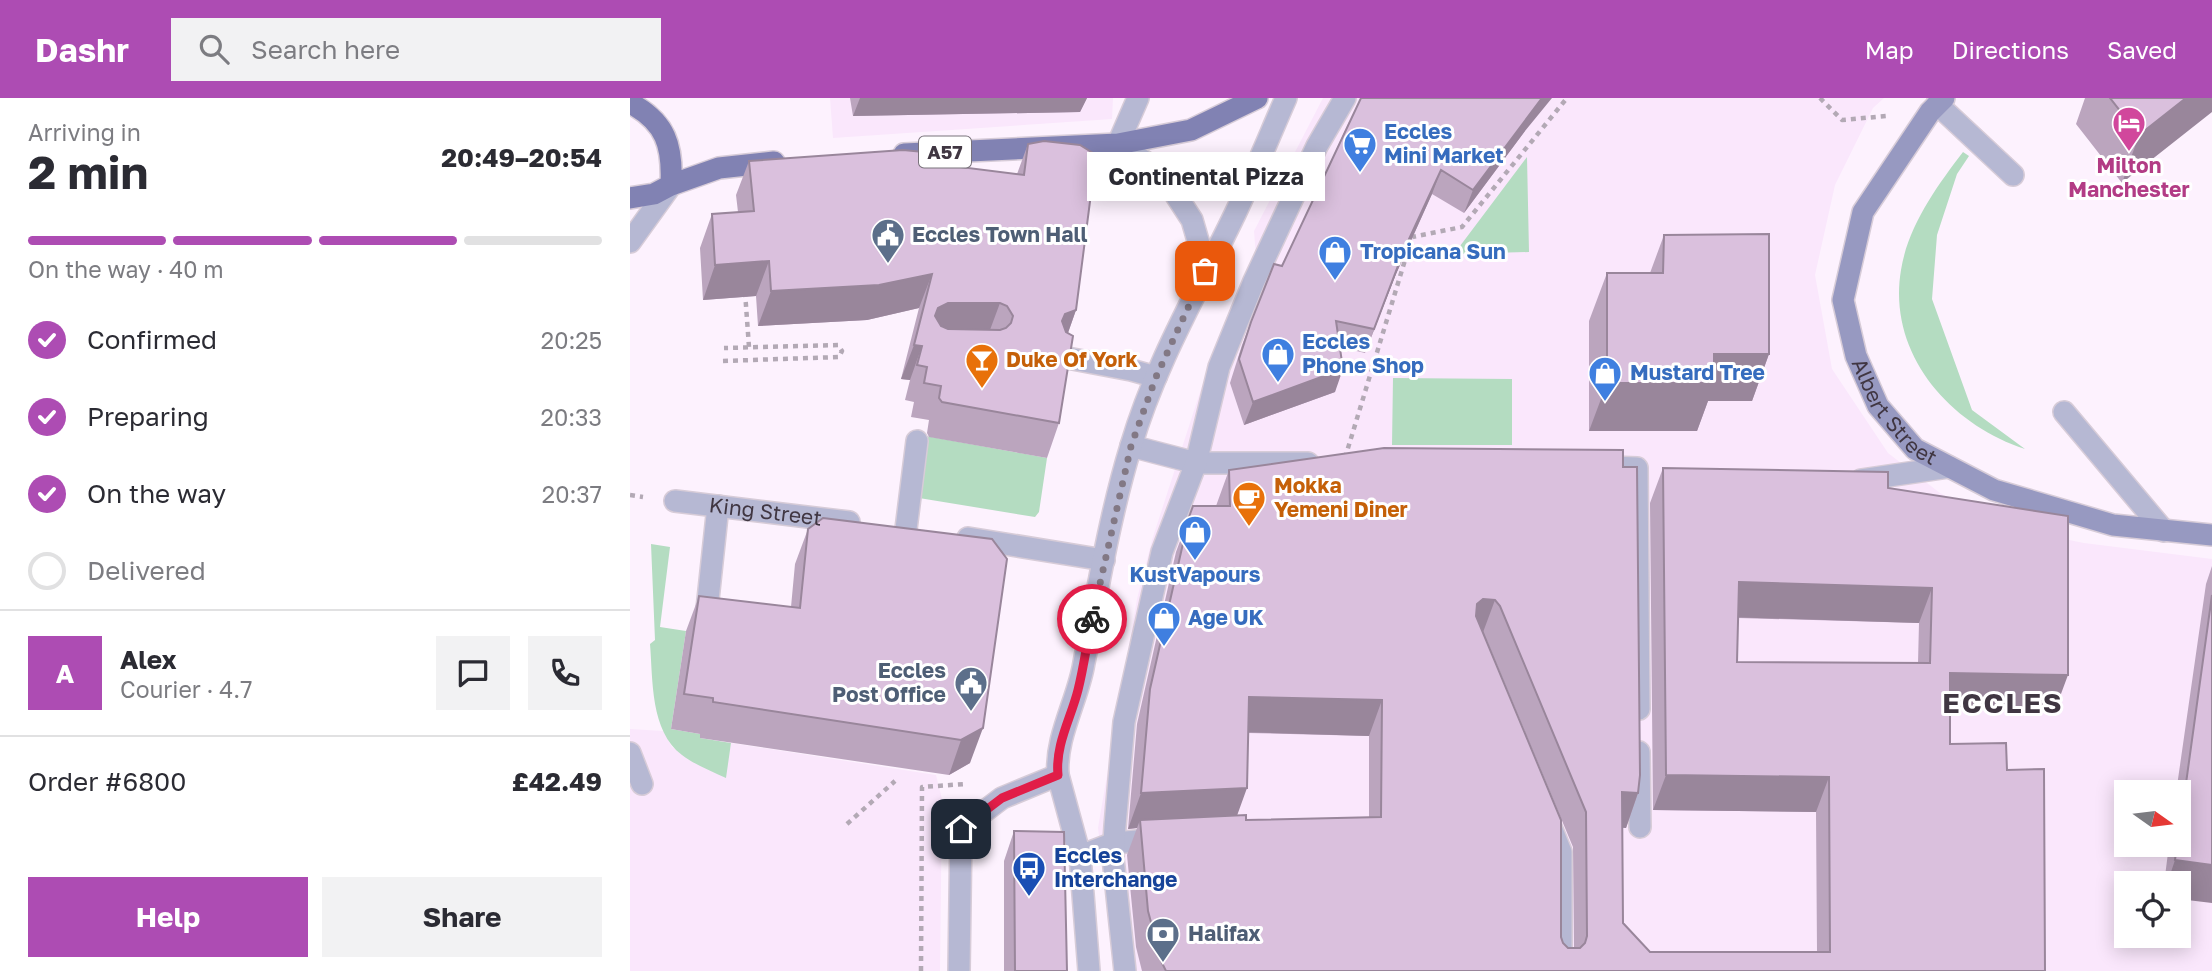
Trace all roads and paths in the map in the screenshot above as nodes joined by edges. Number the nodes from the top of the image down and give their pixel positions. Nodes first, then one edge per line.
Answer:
1 (1138, 98) edge
2 (1257, 98) edge
3 (1286, 98) edge
4 (1345, 98) edge
5 (1567, 98) edge
6 (1820, 98) edge
7 (630, 103) edge
8 (1937, 105) edge
9 (1118, 144) junction
10 (878, 156) edge
11 (797, 161) edge
12 (2013, 175) dead end
13 (671, 185) junction
14 (630, 198) edge
15 (630, 242) edge
16 (745, 282) edge
17 (1195, 290) junction
18 (749, 347) junction
19 (724, 348) dead end
20 (1062, 357) edge
21 (723, 361) dead end
22 (1156, 377) junction
23 (2064, 412) dead end
24 (917, 441) dead end
25 (1131, 446) junction
26 (1344, 462) joint
27 (1196, 463) junction
28 (1596, 467) edge
29 (1949, 467) junction
30 (1637, 468) junction
31 (1661, 474) edge
32 (1839, 481) edge
33 (675, 500) dead end
34 (718, 506) junction
35 (2164, 531) junction
36 (947, 535) edge
37 (2212, 535) edge
38 (1104, 561) junction
39 (707, 610) edge
40 (630, 753) edge
41 (1058, 775) junction
42 (895, 781) dead end
43 (642, 784) dead end
44 (1539, 800) edge
45 (847, 824) dead end
46 (1640, 827) edge
47 (1176, 839) edge
48 (1114, 843) junction
49 (1080, 856) junction
50 (959, 971) edge
51 (1089, 971) edge
52 (1125, 971) edge
53 (1561, 971) edge

1 - 9 street
2 - 9 main road, A57
3 - 17 street
4 - 27 street
5 - 26 path
6 - 8 path
7 - 13 main road
8 - 12 street
8 - 29 main road, Albert Street
9 - 10 main road, A57
9 - 17 street
11 - 13 main road
13 - 14 main road
13 - 15 street
16 - 18 path
17 - 22 street
18 - 19 path
18 - 21 path
20 - 22 street
22 - 25 street
23 - 35 street
24 - 34 street, King Street
25 - 27 street
25 - 38 street
26 - 27 street
27 - 48 street
28 - 30 street
29 - 32 street
29 - 35 main road, Albert Street
30 - 31 street
30 - 46 street
33 - 34 street, King Street
34 - 39 street
35 - 37 main road, Albert Street
36 - 38 street
38 - 41 street
40 - 43 street
41 - 49 street
41 - 50 street
42 - 45 path
44 - 53 street
47 - 48 street
48 - 49 street
48 - 52 street
49 - 51 street

